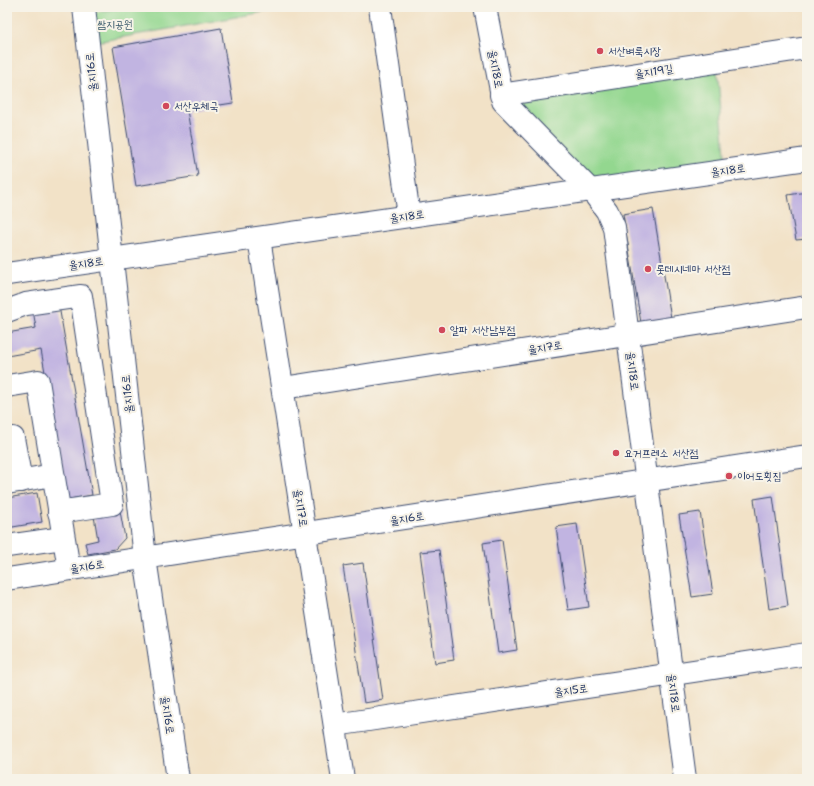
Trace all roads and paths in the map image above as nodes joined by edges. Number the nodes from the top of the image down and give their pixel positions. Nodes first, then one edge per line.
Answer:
1 (84, 7) edge
2 (380, 7) edge
3 (485, 7) edge
4 (807, 48) edge
5 (501, 94) junction
6 (807, 159) edge
7 (591, 190) junction
8 (409, 216) junction
9 (259, 238) junction
10 (112, 259) junction
11 (7, 274) edge
12 (807, 307) edge
13 (7, 311) edge
14 (628, 335) junction
15 (7, 386) edge
16 (283, 388) junction
17 (13, 438) dead end
18 (807, 456) edge
19 (53, 475) junction
20 (647, 481) junction
21 (14, 482) edge
22 (59, 512) junction
23 (305, 533) junction
24 (64, 538) junction
25 (7, 546) edge
26 (145, 558) junction
27 (68, 569) junction
28 (7, 579) edge
29 (807, 654) edge
30 (672, 675) junction
31 (335, 725) junction
32 (178, 779) edge
33 (344, 779) edge
34 (685, 779) edge

1 - 10 street, 율지16로
2 - 8 street
3 - 5 street, 율지18로
4 - 5 street, 율지19길
5 - 7 street, 율지18로
6 - 7 street, 율지8로
7 - 8 street, 율지8로
7 - 14 street, 율지18로
8 - 9 street, 율지8로
9 - 10 street, 율지8로
9 - 16 street, 율지17로
10 - 11 street, 율지8로
10 - 26 street, 율지16로
12 - 14 street, 율지7로
13 - 22 street
14 - 16 street, 율지7로
14 - 20 street, 율지18로
15 - 19 street
16 - 23 street, 율지17로
17 - 21 street
18 - 20 street, 율지6로
19 - 21 street
19 - 22 street
20 - 23 street, 율지6로
20 - 30 street, 율지18로
22 - 24 street
23 - 26 street, 율지6로
23 - 31 street, 율지17로
24 - 25 street
24 - 27 street
26 - 27 street, 율지6로
26 - 32 street, 율지16로
27 - 28 street, 율지6로
29 - 30 street, 율지5로
30 - 31 street, 율지5로
30 - 34 street, 율지18로
31 - 33 street, 율지17로

